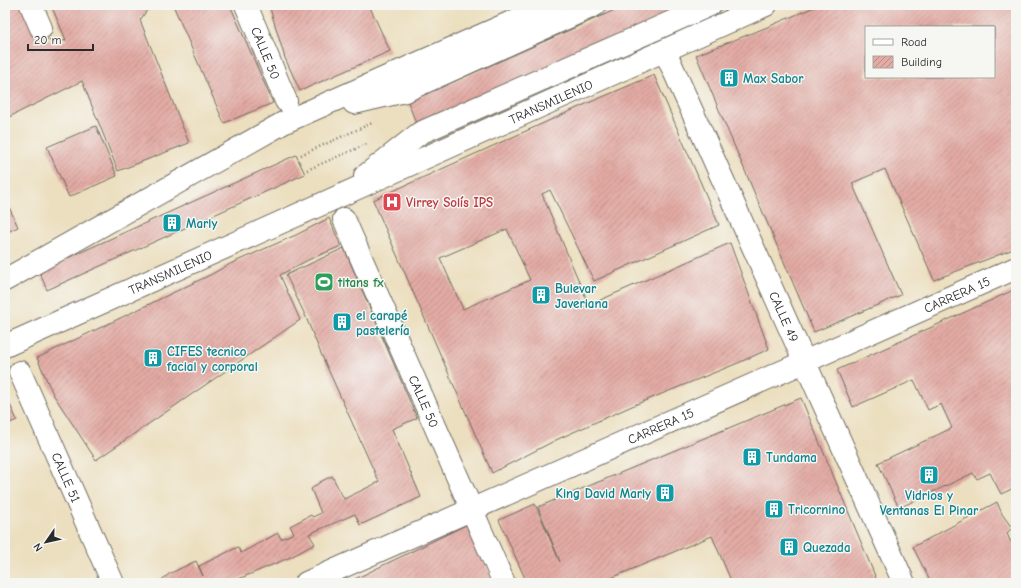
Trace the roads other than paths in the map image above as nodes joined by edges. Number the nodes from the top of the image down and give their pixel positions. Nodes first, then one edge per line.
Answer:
1 (31, 5) edge
2 (246, 5) edge
3 (550, 5) edge
4 (595, 5) edge
5 (710, 5) edge
6 (766, 5) edge
7 (41, 28) dead end
8 (665, 51) junction
9 (293, 108) junction
10 (335, 198) junction
11 (344, 219) dead end
12 (1016, 268) edge
13 (5, 280) edge
14 (5, 346) edge
15 (804, 362) junction
16 (20, 372) dead end
17 (471, 510) junction
18 (114, 583) edge
19 (306, 583) edge
20 (504, 583) edge
21 (904, 583) edge

1 - 7 street
2 - 9 street, CALLE 50
3 - 9 street
4 - 9 street
5 - 10 street, TRANSMILENIO
6 - 8 street, TRANSMILENIO
8 - 10 street, TRANSMILENIO
8 - 15 street, CALLE 49
9 - 13 street
10 - 14 street, TRANSMILENIO
11 - 17 street, CALLE 50
12 - 15 street, CARRERA 15
15 - 17 street, CARRERA 15
15 - 21 street, CALLE 49
16 - 18 street, CALLE 51
17 - 19 street, CARRERA 15
17 - 20 street, CALLE 50

